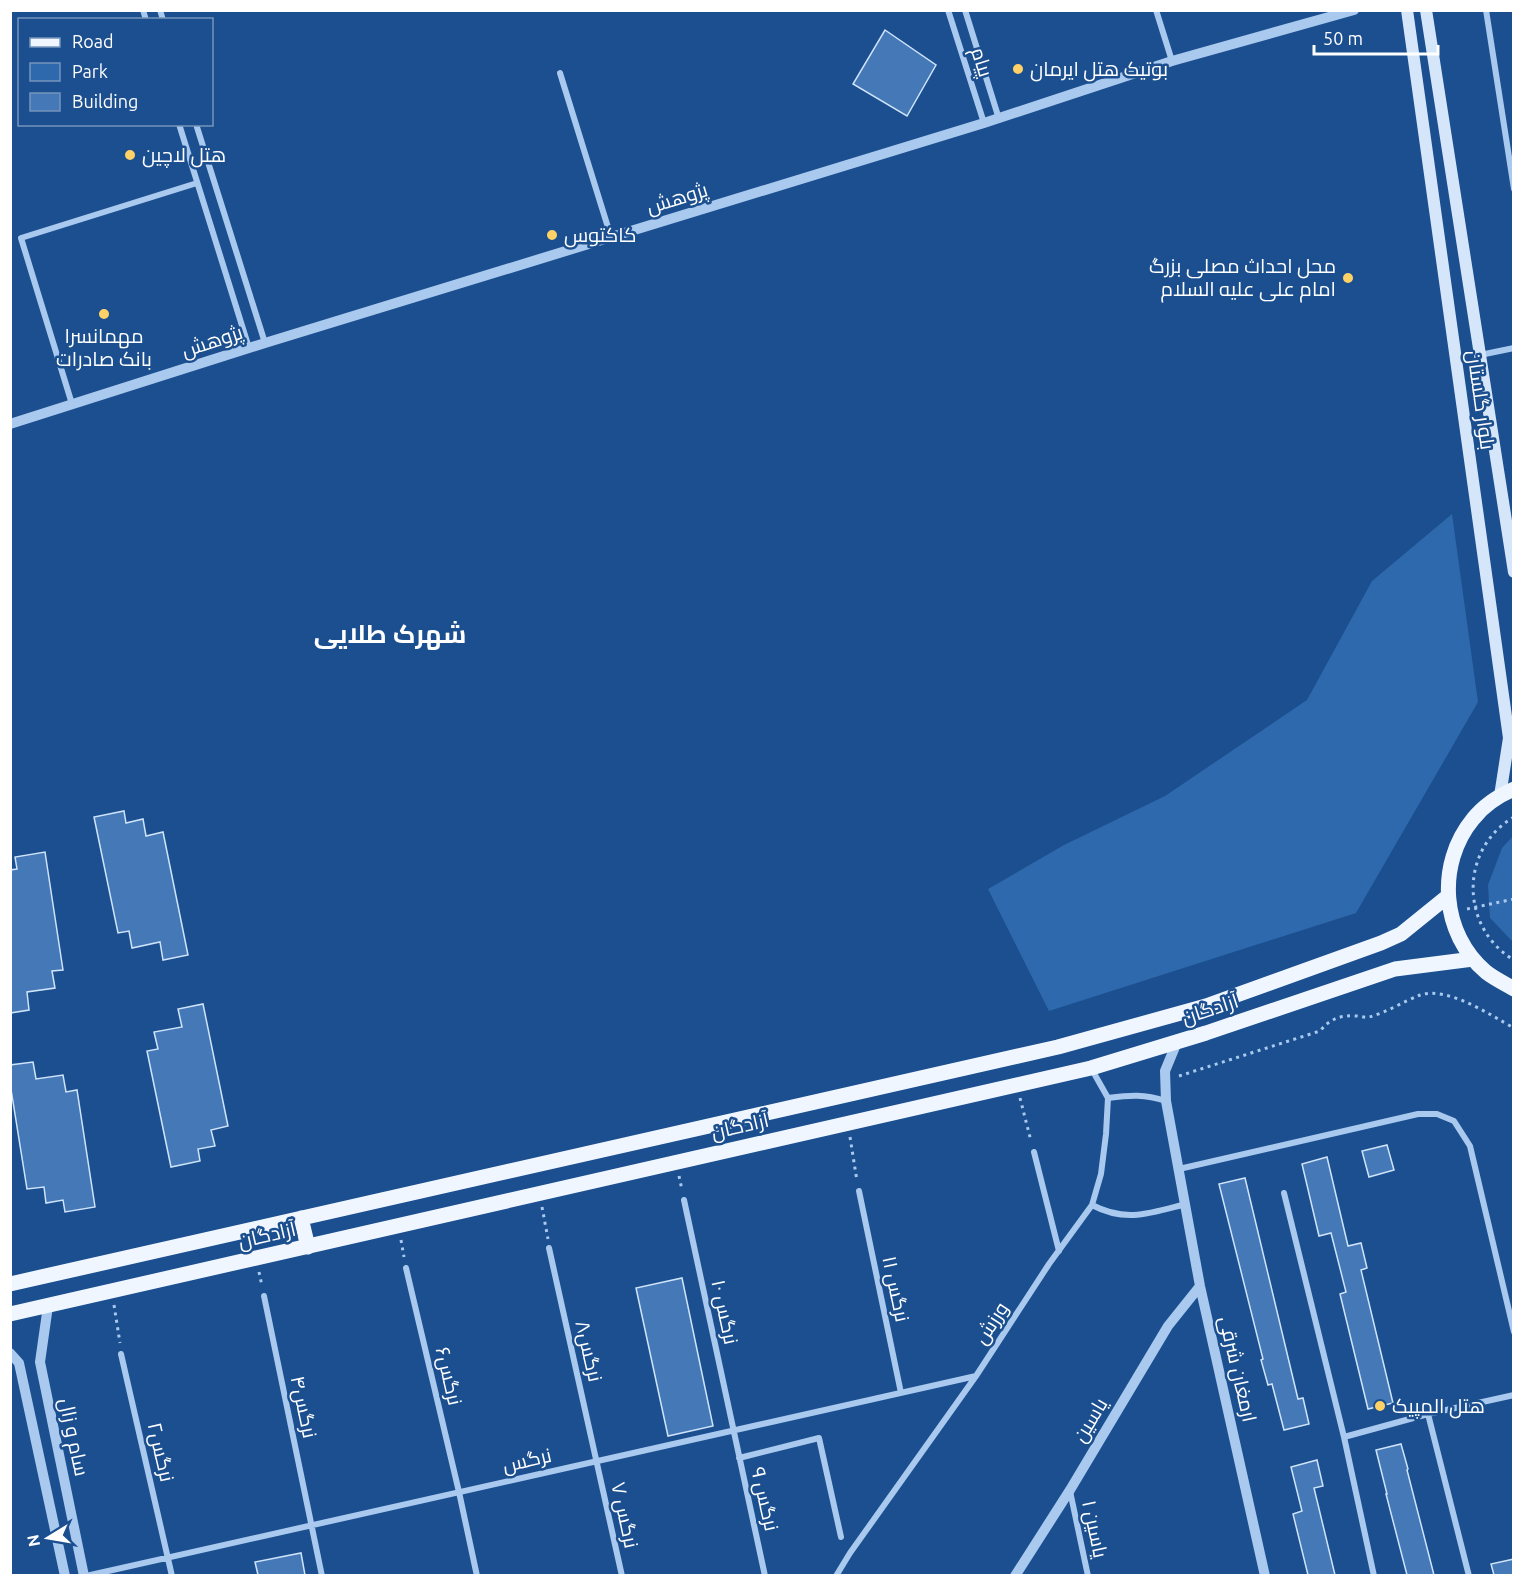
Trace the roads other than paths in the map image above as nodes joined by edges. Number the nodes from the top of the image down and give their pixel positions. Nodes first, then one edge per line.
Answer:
1 (948, 10) edge
2 (964, 10) edge
3 (1156, 10) edge
4 (1354, 10) edge
5 (1407, 10) edge
6 (1426, 10) edge
7 (1486, 10) edge
8 (1172, 61) junction
9 (560, 73) dead end
10 (999, 119) junction
11 (984, 123) junction
12 (180, 126) edge
13 (197, 126) edge
14 (197, 183) junction
15 (1514, 189) edge
16 (611, 237) junction
17 (265, 343) junction
18 (249, 348) junction
19 (1514, 348) edge
20 (1479, 355) junction
21 (72, 404) junction
22 (10, 424) edge
23 (1514, 572) edge
24 (1507, 792) edge
25 (1448, 896) junction
26 (1473, 959) junction
27 (1514, 988) edge
28 (1177, 1042) junction
29 (1091, 1068) junction
30 (1108, 1098) junction
31 (1166, 1101) junction
32 (1034, 1152) road end
33 (1179, 1169) junction
34 (859, 1191) road end
35 (1284, 1193) dead end
36 (684, 1200) road end
37 (1186, 1204) junction
38 (1092, 1205) junction
39 (301, 1218) junction
40 (308, 1247) junction
41 (549, 1248) road end
42 (1059, 1251) junction
43 (406, 1268) road end
44 (10, 1284) edge
45 (1200, 1286) junction
46 (264, 1296) dead end
47 (48, 1306) junction
48 (10, 1314) edge
49 (1514, 1332) edge
50 (10, 1353) edge
51 (121, 1354) dead end
52 (976, 1376) junction
53 (901, 1393) junction
54 (1514, 1395) edge
55 (1428, 1414) junction
56 (733, 1431) junction
57 (1344, 1437) junction
58 (739, 1458) junction
59 (597, 1461) junction
60 (1070, 1490) junction
61 (459, 1492) junction
62 (311, 1525) junction
63 (841, 1537) dead end
64 (168, 1557) junction
65 (65, 1575) edge
66 (85, 1575) edge
67 (172, 1575) edge
68 (322, 1575) edge
69 (477, 1575) edge
70 (621, 1575) edge
71 (765, 1575) edge
72 (836, 1575) edge
73 (1015, 1575) edge
74 (1088, 1575) edge
75 (1266, 1575) edge
76 (1374, 1575) edge
77 (1469, 1575) edge

1 - 11 street, پیام
2 - 10 street, پیام
3 - 8 street
4 - 8 street, پژوهش
5 - 24 main road, بلوار گلستان
6 - 20 main road, بلوار گلستان
7 - 15 street
8 - 10 street, پژوهش
9 - 16 street
10 - 11 street, پژوهش
11 - 16 street, پژوهش
12 - 14 street
13 - 17 street
14 - 18 street
14 - 21 street
16 - 17 street, پژوهش
17 - 18 street, پژوهش
18 - 21 street, پژوهش
19 - 20 street
20 - 23 main road, بلوار گلستان
21 - 22 street, پژوهش
24 - 25 main road
25 - 26 main road
25 - 39 main road, آزادگان
26 - 27 main road
26 - 28 main road, آزادگان
28 - 29 main road, آزادگان
28 - 31 street, ارمغان شرقی
29 - 30 street
29 - 40 main road, آزادگان
30 - 31 street
30 - 38 street, ورزش
31 - 33 street, ارمغان شرقی
32 - 42 street
33 - 37 street, ارمغان شرقی
33 - 49 street
34 - 53 street, نرگس ۱۱
35 - 57 street
36 - 56 street, نرگس ۱۰
37 - 38 street
37 - 45 street, ارمغان شرقی
38 - 42 street, ورزش
39 - 40 main road
39 - 44 main road, آزادگان
40 - 47 main road, آزادگان
41 - 59 street, نرگس۸
42 - 52 street, ورزش
43 - 61 street, نرگس۶
45 - 60 street, یاسین
45 - 75 street, ارمغان شرقی
46 - 62 street, نرگس۴
47 - 48 main road, آزادگان
47 - 66 street, سام و زال
50 - 65 street, سام و زال
51 - 64 street, نرگس۲
52 - 53 street, نرگس
52 - 72 street, ورزش
53 - 56 street, نرگس
54 - 55 street
55 - 57 street
55 - 77 street
56 - 58 street, نرگس ۹
56 - 59 street, نرگس
57 - 76 street
58 - 63 street
58 - 71 street, نرگس ۹
59 - 61 street, نرگس
59 - 70 street, نرگس ۷
60 - 73 street, یاسین
60 - 74 street, یاسین ۱
61 - 62 street, نرگس
61 - 69 street, نرگس۶
62 - 64 street, نرگس
62 - 68 street, نرگس۴
64 - 66 street, نرگس
64 - 67 street, نرگس۲

